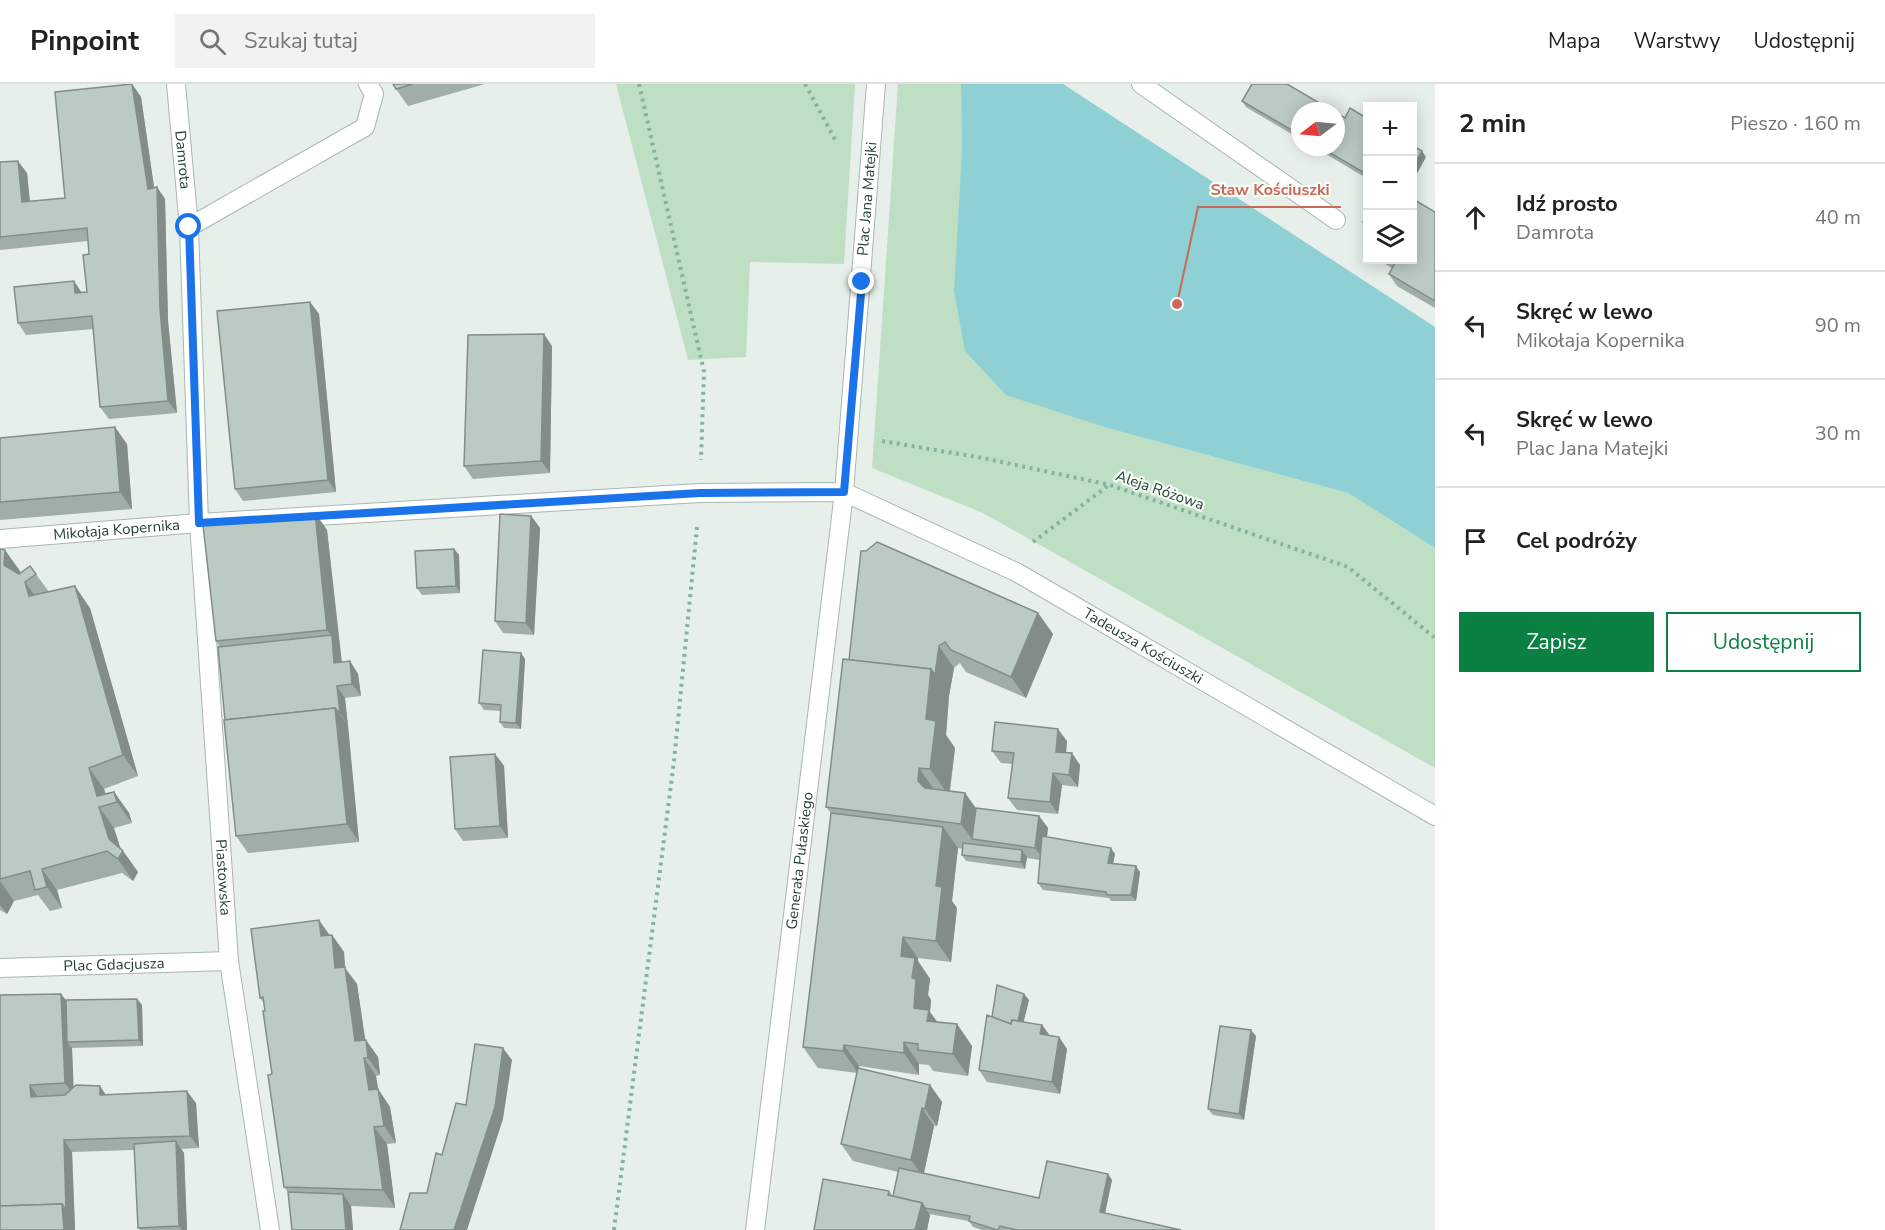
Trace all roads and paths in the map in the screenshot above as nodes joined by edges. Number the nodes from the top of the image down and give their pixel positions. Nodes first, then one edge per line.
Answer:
1 (176, 84) edge
2 (368, 84) edge
3 (639, 84) edge
4 (805, 84) edge
5 (876, 84) edge
6 (1141, 84) edge
7 (872, 160) junction
8 (1336, 220) dead end
9 (189, 227) junction
10 (849, 435) junction
11 (1110, 485) junction
12 (844, 492) junction
13 (700, 493) junction
14 (199, 523) junction
15 (0, 539) edge
16 (1027, 547) dead end
17 (1435, 638) edge
18 (1435, 816) edge
19 (229, 961) junction
20 (0, 968) edge
21 (270, 1230) edge
22 (614, 1230) edge
23 (754, 1230) edge

1 - 9 street, Damrota
2 - 9 street
3 - 13 path
4 - 7 path
5 - 7 street, Plac Jana Matejki
6 - 8 street
7 - 10 street, Plac Jana Matejki
9 - 14 street, Damrota
10 - 11 path, Aleja Różowa
10 - 12 street, Plac Jana Matejki
11 - 16 path
11 - 17 path, Aleja Różowa
12 - 13 street, Mikołaja Kopernika
12 - 18 street, Tadeusza Kościuszki
12 - 23 street, Generała Pułaskiego
13 - 14 street, Mikołaja Kopernika
13 - 22 path
14 - 15 street, Mikołaja Kopernika
14 - 19 street, Piastowska
19 - 20 street, Plac Gdacjusza
19 - 21 street, Piastowska

